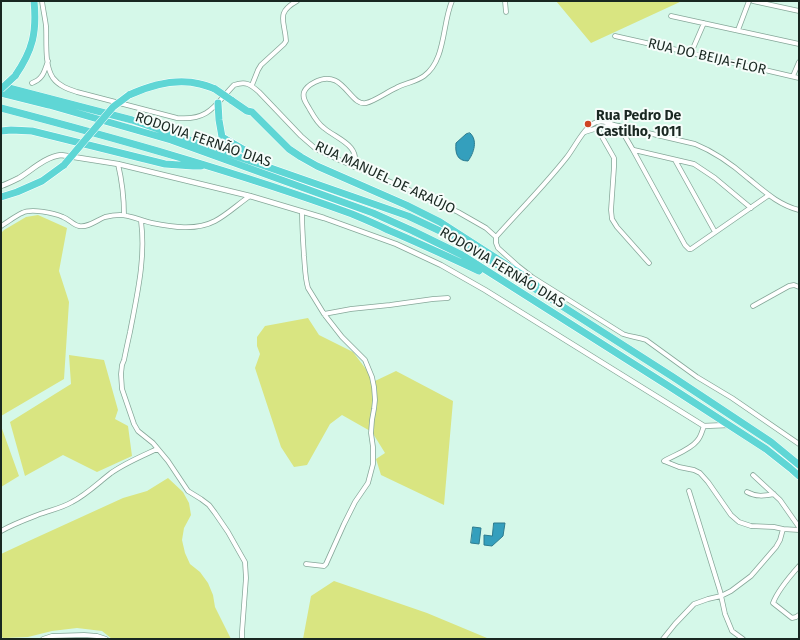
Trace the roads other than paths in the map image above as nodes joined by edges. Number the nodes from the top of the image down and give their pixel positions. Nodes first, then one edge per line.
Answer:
1 (34, 1) edge
2 (42, 1) edge
3 (297, 1) edge
4 (452, 1) edge
5 (505, 1) edge
6 (749, 1) edge
7 (753, 1) edge
8 (799, 11) edge
9 (506, 12) dead end
10 (671, 16) dead end
11 (704, 23) junction
12 (738, 30) junction
13 (615, 36) dead end
14 (799, 44) edge
15 (691, 53) junction
16 (48, 61) junction
17 (799, 62) edge
18 (793, 76) junction
19 (799, 78) edge
20 (32, 83) dead end
21 (252, 85) junction
22 (1, 86) edge
23 (1, 89) edge
24 (1, 93) edge
25 (218, 103) junction
26 (1, 108) edge
27 (616, 126) junction
28 (598, 128) junction
29 (1, 131) edge
30 (585, 132) junction
31 (634, 150) junction
32 (675, 160) junction
33 (118, 164) junction
34 (206, 165) junction
35 (354, 167) junction
36 (282, 172) junction
37 (1, 186) edge
38 (769, 195) junction
39 (250, 196) junction
40 (1, 197) edge
41 (751, 208) junction
42 (799, 210) edge
43 (302, 212) junction
44 (124, 215) junction
45 (141, 220) junction
46 (1, 226) edge
47 (431, 227) junction
48 (715, 232) junction
49 (496, 237) junction
50 (473, 243) junction
51 (649, 263) dead end
52 (510, 286) junction
53 (799, 287) edge
54 (448, 298) dead end
55 (558, 304) junction
56 (753, 306) dead end
57 (324, 314) junction
58 (730, 425) junction
59 (704, 426) junction
60 (799, 444) edge
61 (157, 449) junction
62 (799, 465) edge
63 (752, 475) dead end
64 (799, 476) edge
65 (689, 491) dead end
66 (747, 492) dead end
67 (774, 494) junction
68 (799, 526) edge
69 (783, 529) junction
70 (799, 530) edge
71 (1, 531) edge
72 (306, 564) dead end
73 (799, 566) edge
74 (721, 596) junction
75 (799, 614) edge
76 (60, 637) edge
77 (43, 639) edge
78 (105, 639) edge
79 (242, 639) edge
80 (663, 639) edge
81 (743, 639) edge

1 - 23 highway, bridge
2 - 16 street
3 - 21 street
4 - 35 street
5 - 9 street
6 - 12 street
7 - 8 street
10 - 11 street
11 - 12 street
11 - 15 street
12 - 14 street
13 - 15 street, RUA DO BEIJA-FLOR
15 - 18 street, RUA DO BEIJA-FLOR
16 - 20 street
16 - 25 street
17 - 18 street
18 - 19 street, RUA DO BEIJA-FLOR
21 - 25 street
21 - 35 street, RUA MANUEL DE ARAÚJO
22 - 36 highway, RODOVIA FERNÃO DIAS
24 - 52 highway, RODOVIA FERNÃO DIAS
25 - 36 highway
26 - 34 highway
27 - 28 street
27 - 30 street
27 - 31 street
27 - 38 street
28 - 30 street
28 - 51 street
29 - 34 highway
30 - 49 street
31 - 32 street
31 - 48 street
32 - 41 street
32 - 48 street
33 - 37 street
33 - 39 street
33 - 44 street
34 - 52 highway
35 - 49 street, RUA MANUEL DE ARAÚJO
36 - 47 highway, RODOVIA FERNÃO DIAS
38 - 41 street
38 - 42 street
39 - 43 street
39 - 45 street
40 - 50 highway, bridge
41 - 48 street
43 - 57 street
43 - 59 street
44 - 45 street
44 - 46 street
45 - 61 street
47 - 50 highway
47 - 55 highway, RODOVIA FERNÃO DIAS
49 - 60 street
50 - 55 highway
52 - 58 highway, RODOVIA FERNÃO DIAS
53 - 56 street
54 - 57 street
55 - 62 highway, RODOVIA FERNÃO DIAS
57 - 72 street
58 - 59 street
58 - 64 highway, RODOVIA FERNÃO DIAS
59 - 69 street
61 - 71 street
61 - 79 street
63 - 67 street
65 - 74 street
66 - 67 street
67 - 68 street
69 - 70 street
69 - 74 street
73 - 75 street
74 - 80 street
74 - 81 street
76 - 77 street
76 - 78 street

